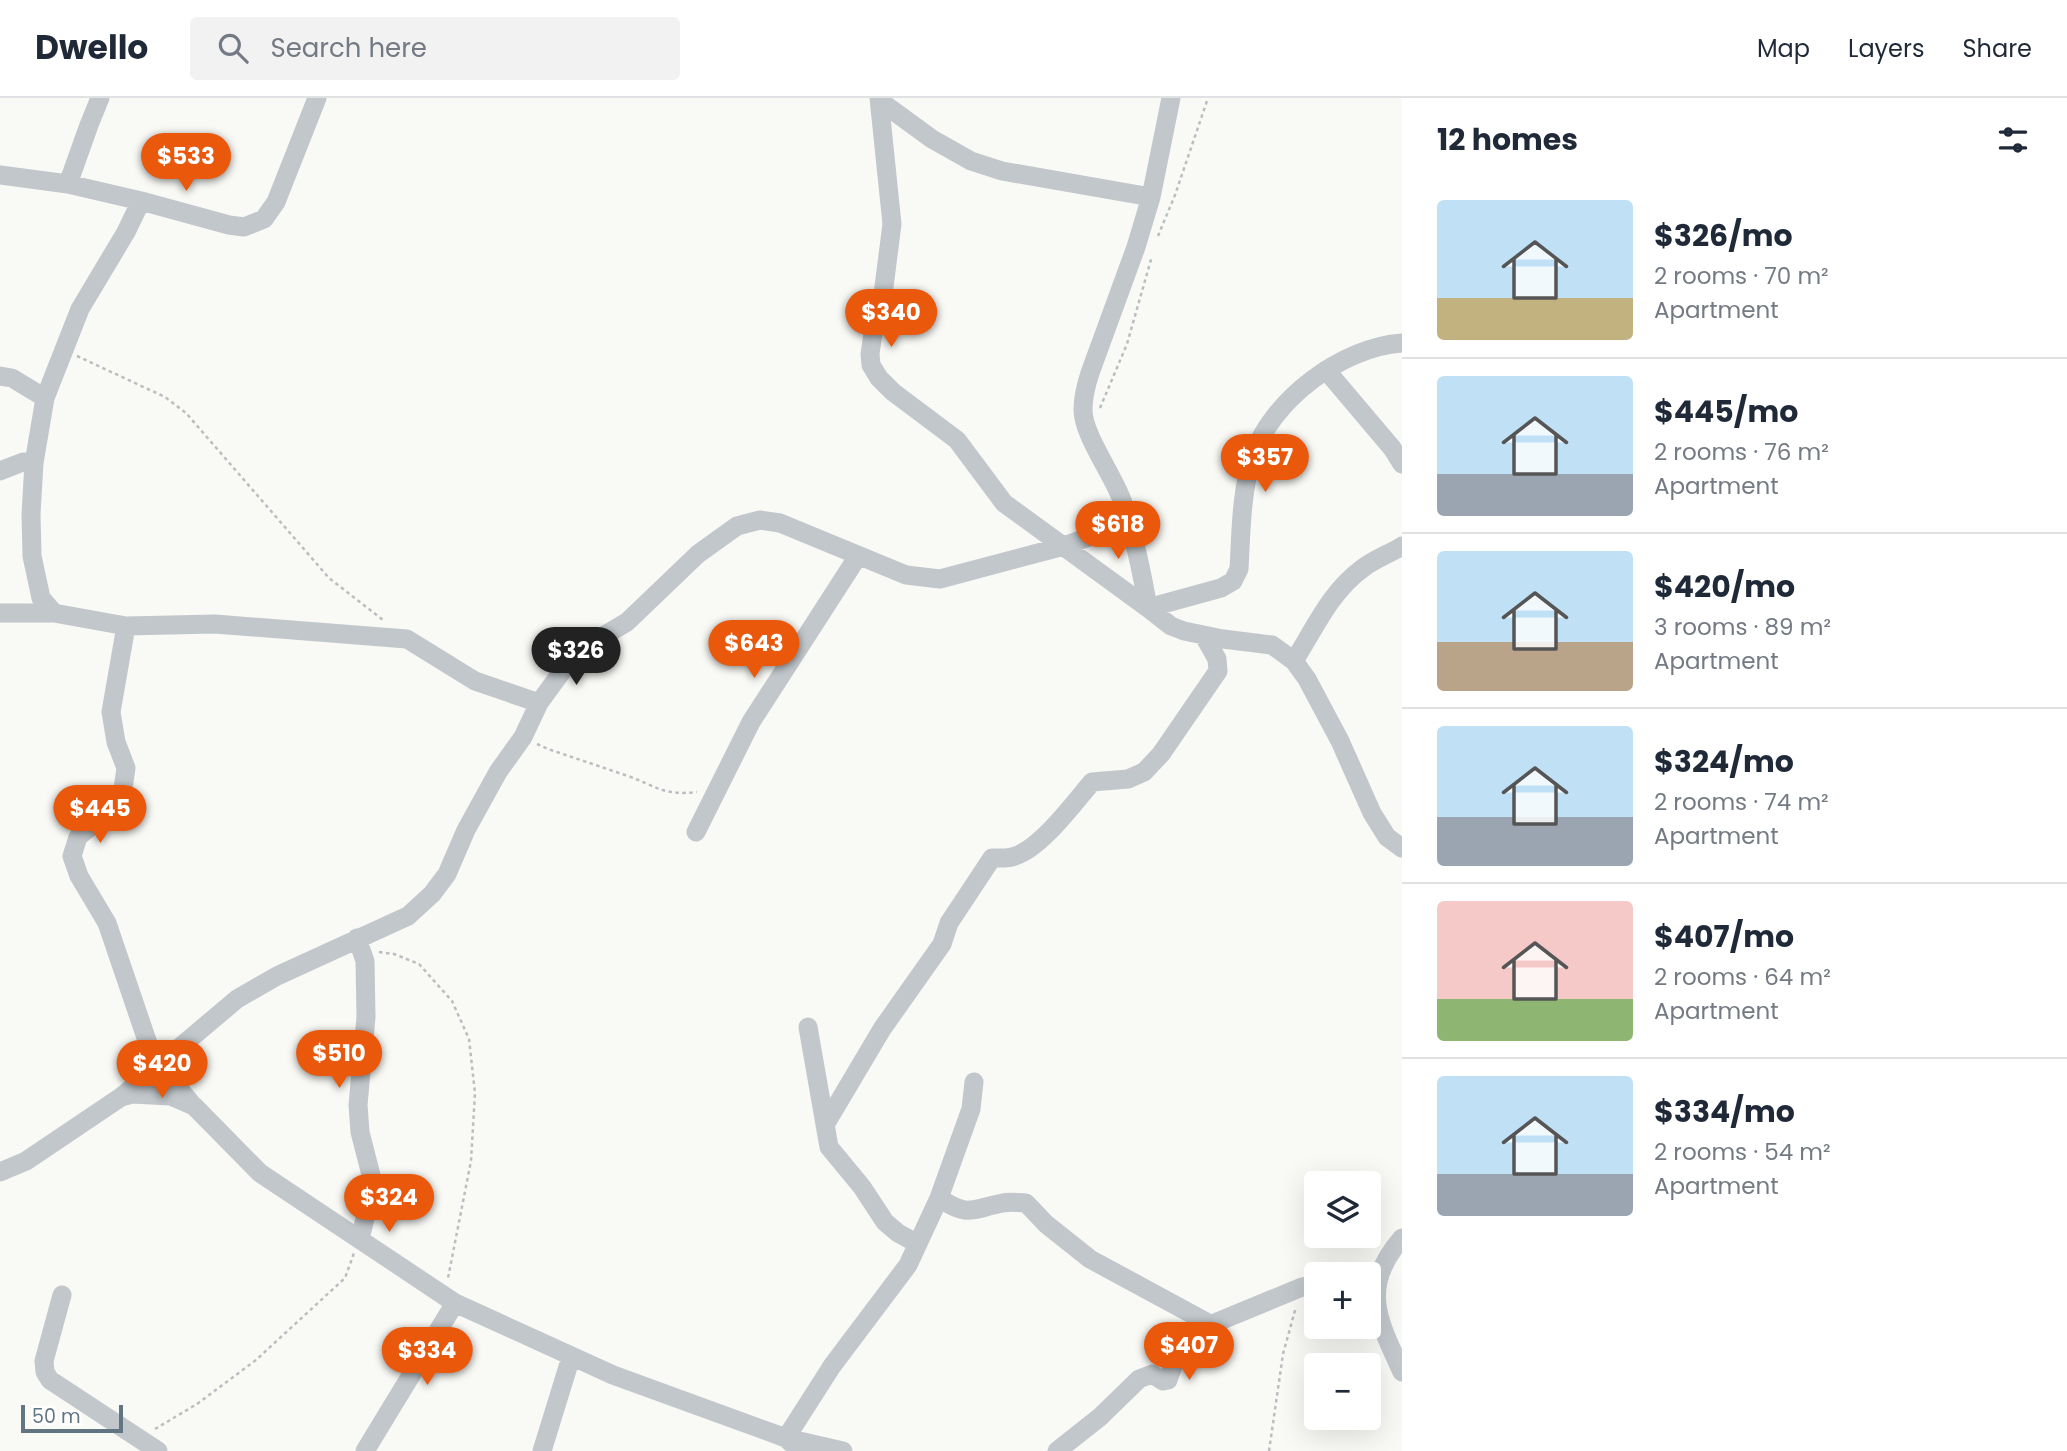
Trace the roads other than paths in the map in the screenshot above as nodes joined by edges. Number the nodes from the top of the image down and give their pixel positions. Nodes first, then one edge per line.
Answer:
1 (100, 98) edge
2 (317, 98) edge
3 (1171, 98) edge
4 (880, 99) edge
5 (0, 175) edge
6 (68, 184) junction
7 (1151, 197) junction
8 (141, 201) junction
9 (1402, 343) edge
10 (1326, 370) junction
11 (0, 376) edge
12 (45, 398) junction
13 (34, 463) junction
14 (1402, 464) edge
15 (0, 471) edge
16 (1130, 522) junction
17 (1064, 546) junction
18 (1402, 547) edge
19 (858, 555) junction
20 (1148, 608) junction
21 (0, 613) edge
22 (54, 613) junction
23 (126, 626) junction
24 (1204, 636) junction
25 (1294, 662) junction
26 (539, 703) junction
27 (696, 832) dead end
28 (1402, 848) edge
29 (359, 944) junction
30 (808, 1027) dead end
31 (156, 1067) junction
32 (974, 1082) dead end
33 (121, 1097) junction
34 (194, 1106) junction
35 (825, 1125) junction
36 (0, 1172) edge
37 (939, 1198) junction
38 (1402, 1238) edge
39 (360, 1239) junction
40 (918, 1244) junction
41 (1381, 1268) edge
42 (1304, 1287) edge
43 (62, 1295) dead end
44 (448, 1298) junction
45 (1210, 1324) junction
46 (1381, 1325) edge
47 (571, 1357) junction
48 (1402, 1372) edge
49 (793, 1445) edge
50 (158, 1451) edge
51 (365, 1451) edge
52 (542, 1451) edge
53 (843, 1451) edge
54 (1056, 1451) edge

1 - 6 street
2 - 8 street
3 - 7 street
4 - 7 street
4 - 17 street
5 - 6 street
6 - 8 street
7 - 16 street
8 - 12 street
9 - 10 street
10 - 14 street
10 - 20 street
11 - 12 street
12 - 13 street
13 - 15 street
13 - 22 street
16 - 17 street
16 - 20 street
17 - 19 street
17 - 20 street
18 - 25 street
19 - 26 street
19 - 27 street
20 - 24 street
21 - 22 street
22 - 23 street
23 - 26 street
23 - 31 street
24 - 25 street
24 - 35 street
25 - 28 street
26 - 29 street
29 - 31 street
29 - 39 street
30 - 35 street
31 - 33 street
31 - 34 street
32 - 37 street
33 - 34 street
33 - 36 street
34 - 39 street
35 - 40 street
37 - 40 street
37 - 45 street
38 - 41 street
39 - 44 street
40 - 49 street
42 - 45 street
43 - 50 street
44 - 47 street
44 - 51 street
45 - 54 street
46 - 48 street
47 - 49 street
47 - 52 street
49 - 53 street

